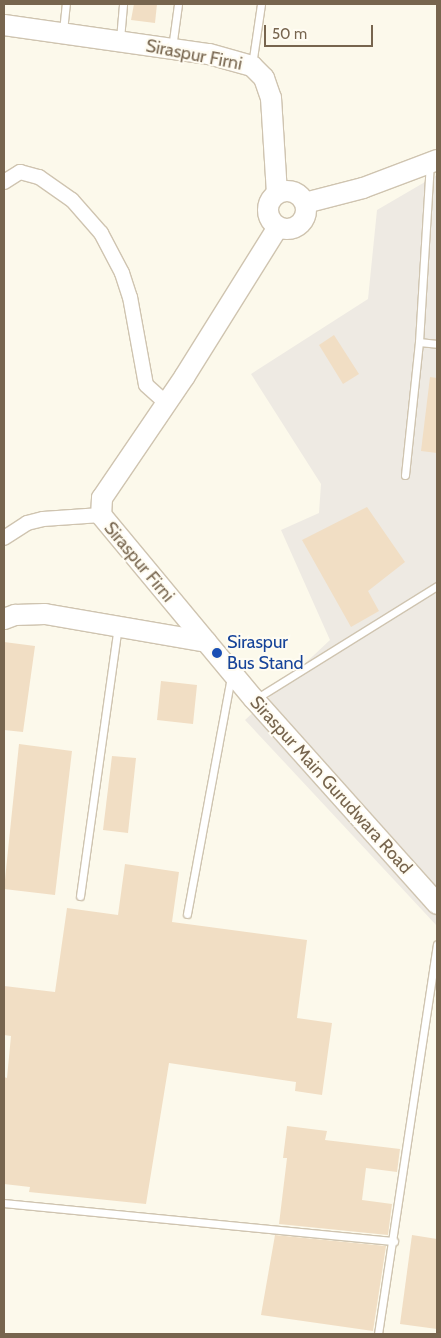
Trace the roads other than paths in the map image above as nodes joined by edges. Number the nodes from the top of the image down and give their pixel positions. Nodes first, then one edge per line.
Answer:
1 (66, 4) edge
2 (123, 4) edge
3 (178, 4) edge
4 (261, 4) edge
5 (4, 25) edge
6 (63, 34) junction
7 (119, 42) junction
8 (172, 48) junction
9 (252, 66) junction
10 (434, 162) edge
11 (4, 182) edge
12 (276, 194) junction
13 (305, 203) junction
14 (278, 227) junction
15 (419, 342) junction
16 (437, 344) edge
17 (166, 403) junction
18 (405, 476) dead end
19 (101, 515) junction
20 (4, 538) edge
21 (437, 586) edge
22 (4, 619) edge
23 (118, 627) junction
24 (207, 642) junction
25 (232, 672) junction
26 (254, 699) junction
27 (80, 896) dead end
28 (437, 904) edge
29 (188, 914) dead end
30 (437, 944) edge
31 (4, 1203) edge
32 (394, 1242) junction
33 (378, 1334) edge

1 - 6 lane
2 - 7 lane
3 - 8 lane
4 - 9 lane
5 - 6 street, Siraspur Firni
6 - 7 street, Siraspur Firni
7 - 8 street, Siraspur Firni
8 - 9 street, Siraspur Firni
9 - 12 street, Siraspur Firni
10 - 13 street
10 - 15 lane
11 - 17 street
12 - 13 street
12 - 14 street
13 - 14 street
14 - 17 street, Siraspur Firni
15 - 16 lane
15 - 18 lane
17 - 19 street, Siraspur Firni
19 - 20 street
19 - 24 street, Siraspur Firni
21 - 26 lane
22 - 23 street
23 - 24 street
23 - 27 lane
24 - 25 street, Siraspur Main Gurudwara Road
25 - 26 street, Siraspur Main Gurudwara Road
25 - 29 lane
26 - 28 street, Siraspur Main Gurudwara Road
30 - 32 lane
31 - 32 lane
32 - 33 lane

